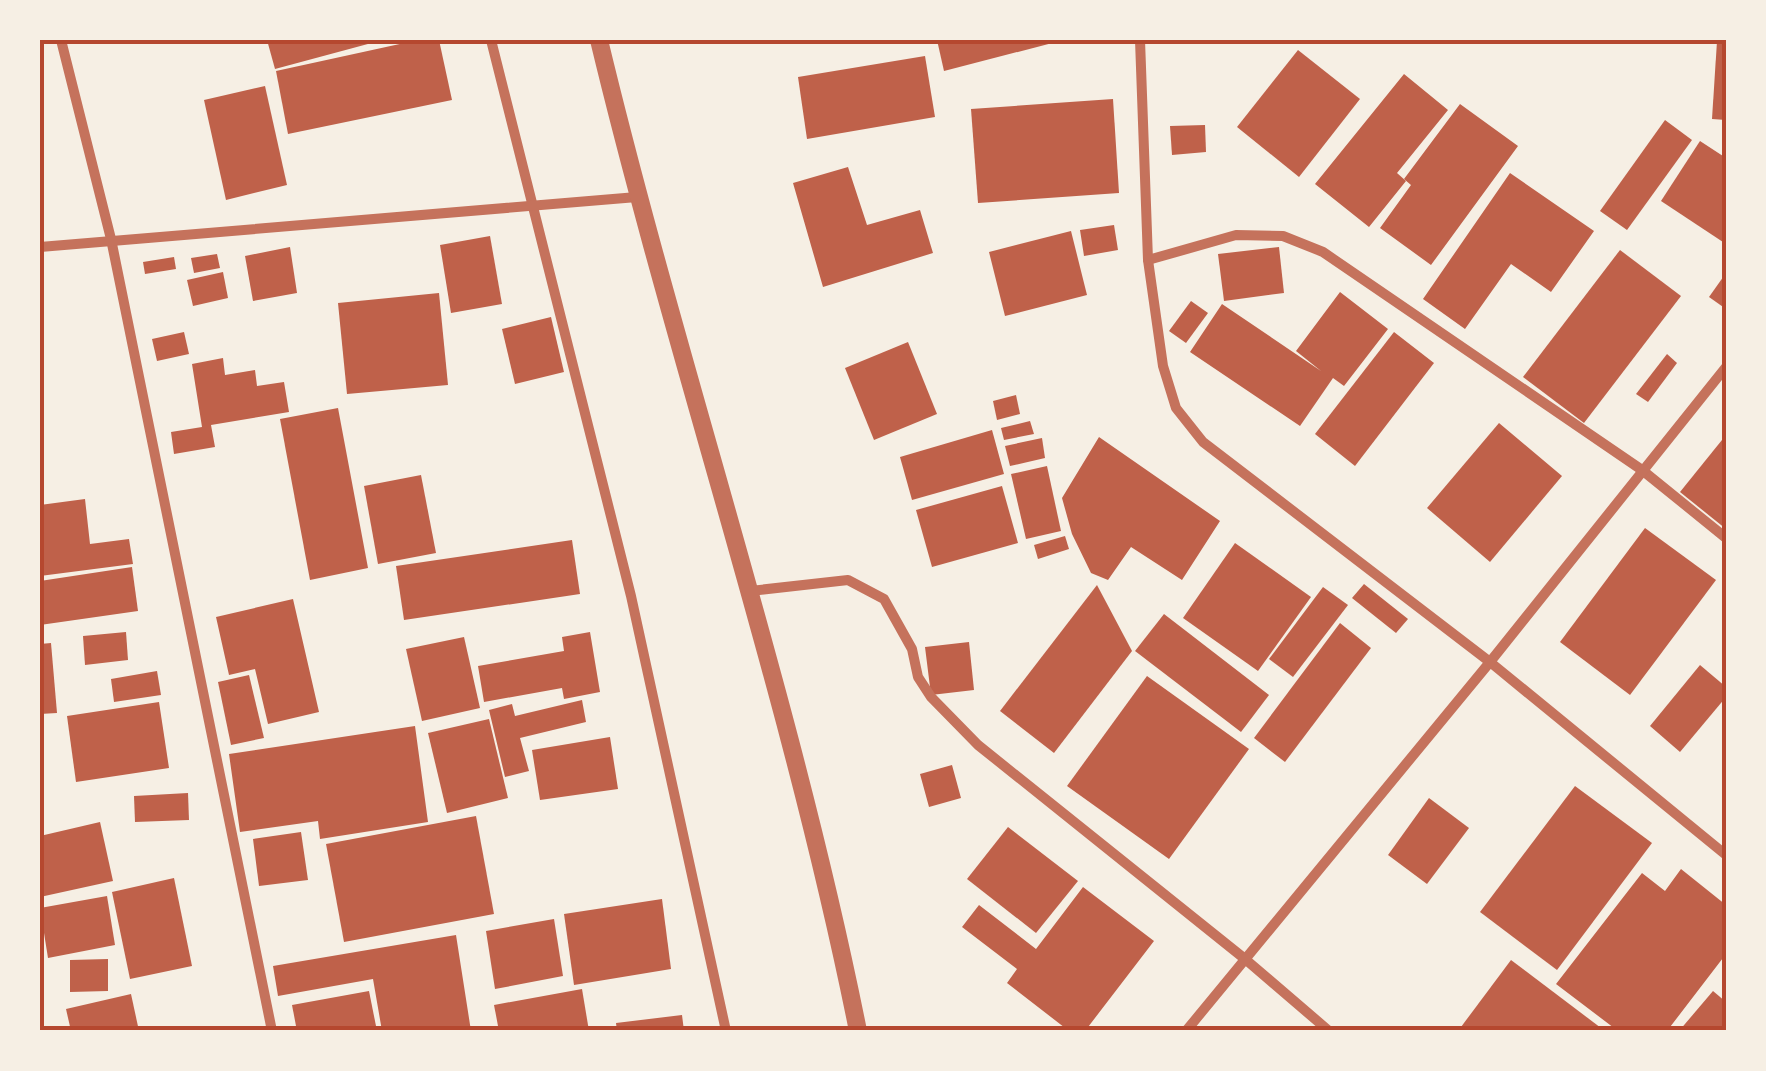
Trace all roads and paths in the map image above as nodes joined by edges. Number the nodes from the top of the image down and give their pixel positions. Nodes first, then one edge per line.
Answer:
1 (61, 40) edge
2 (491, 40) edge
3 (600, 40) edge
4 (1140, 40) edge
5 (637, 197) junction
6 (532, 206) junction
7 (111, 239) junction
8 (40, 247) edge
9 (1148, 260) junction
10 (1726, 366) edge
11 (1642, 470) junction
12 (1726, 538) edge
13 (750, 591) junction
14 (1490, 662) junction
15 (1726, 855) edge
16 (1245, 959) junction
17 (272, 1031) edge
18 (726, 1031) edge
19 (858, 1031) edge
20 (1186, 1031) edge
21 (1329, 1031) edge

1 - 7 street
2 - 6 street
3 - 5 street
4 - 9 street
5 - 6 street
5 - 13 street
6 - 7 street
6 - 18 street
7 - 8 street
7 - 17 street
9 - 11 street
9 - 14 street
10 - 11 street
11 - 12 street
11 - 14 street
13 - 16 street
13 - 19 street
14 - 15 street
14 - 16 street
16 - 20 street
16 - 21 street

